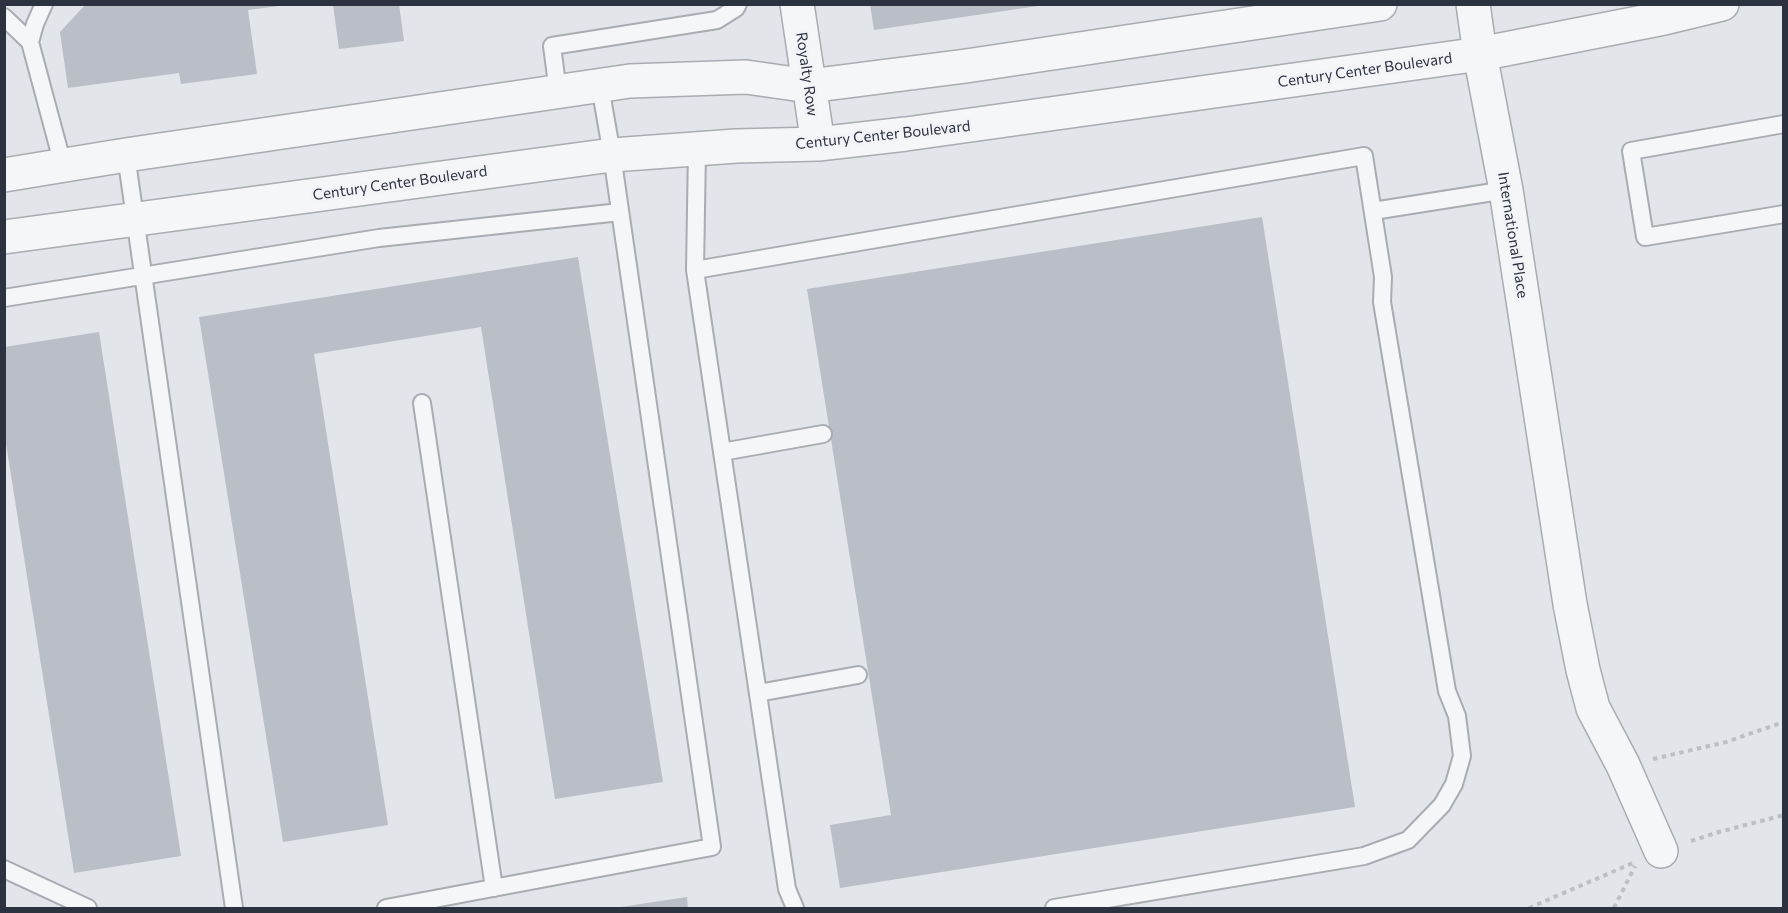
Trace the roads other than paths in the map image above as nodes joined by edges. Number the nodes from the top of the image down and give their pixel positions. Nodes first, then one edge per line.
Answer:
1 (44, 4) edge
2 (738, 4) edge
3 (797, 4) edge
4 (1380, 4) edge
5 (1473, 4) edge
6 (1722, 4) edge
7 (4, 17) edge
8 (30, 42) junction
9 (1480, 54) junction
10 (600, 86) junction
11 (809, 86) junction
12 (558, 92) junction
13 (1784, 124) edge
14 (818, 144) junction
15 (698, 149) junction
16 (612, 154) junction
17 (126, 155) junction
18 (63, 165) junction
19 (4, 175) edge
20 (1506, 190) junction
21 (1373, 211) junction
22 (620, 212) junction
23 (1784, 214) edge
24 (135, 219) junction
25 (4, 237) edge
26 (695, 270) junction
27 (143, 275) junction
28 (4, 298) edge
29 (422, 403) dead end
30 (823, 434) dead end
31 (722, 452) junction
32 (858, 675) dead end
33 (758, 693) junction
34 (1649, 856) road end
35 (4, 869) edge
36 (494, 888) junction
37 (88, 909) edge
38 (234, 909) edge
39 (386, 909) edge
40 (795, 909) edge
41 (1054, 909) edge

1 - 8 lane
2 - 12 lane
3 - 11 street, Royalty Row
4 - 11 street
5 - 9 street, International Place
6 - 9 street, Century Center Boulevard
7 - 8 lane
8 - 18 lane
9 - 14 street, Century Center Boulevard
9 - 20 street, International Place
10 - 11 street
10 - 12 street
10 - 16 lane
11 - 14 street, Royalty Row
12 - 17 street
13 - 23 lane
14 - 15 street, Century Center Boulevard
15 - 16 street, Century Center Boulevard
15 - 26 lane
16 - 22 lane
16 - 24 street, Century Center Boulevard
17 - 18 street
17 - 24 lane
18 - 19 street
20 - 21 lane
20 - 34 street, International Place
21 - 26 lane
21 - 41 lane
22 - 27 lane
22 - 36 lane
24 - 25 street, Century Center Boulevard
24 - 27 lane
26 - 31 lane
27 - 28 lane
27 - 38 lane
29 - 36 lane
30 - 31 lane
31 - 33 lane
32 - 33 lane
33 - 40 lane
35 - 37 lane
36 - 39 lane

